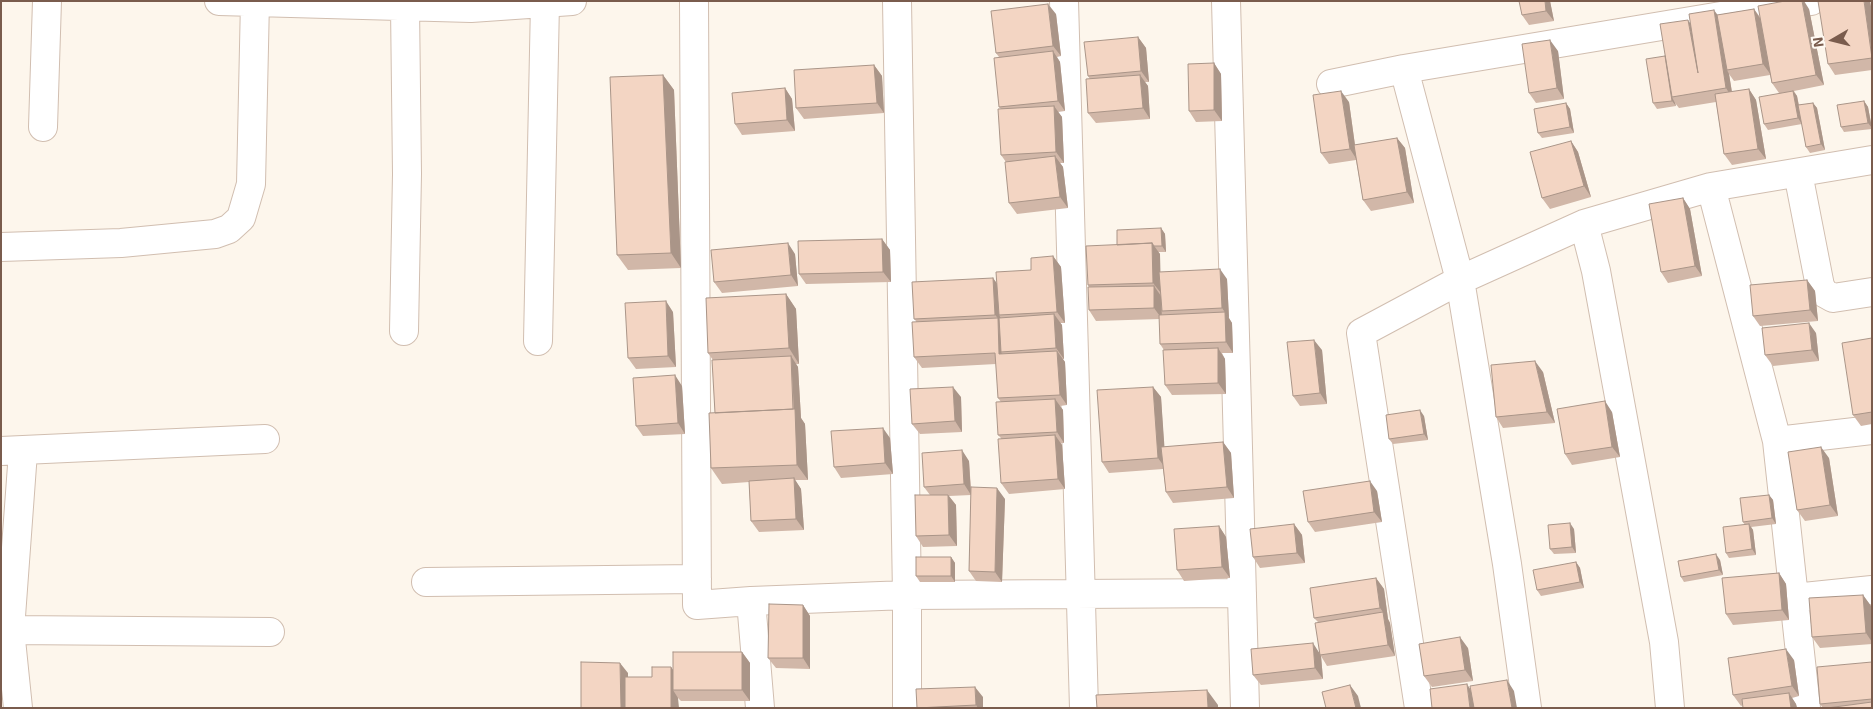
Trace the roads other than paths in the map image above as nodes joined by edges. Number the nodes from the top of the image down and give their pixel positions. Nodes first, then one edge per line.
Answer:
1 (46, 1) edge
2 (219, 1) edge
3 (694, 1) edge
4 (898, 1) edge
5 (1064, 1) edge
6 (1226, 1) edge
7 (1811, 1) edge
8 (255, 2) edge
9 (558, 2) edge
10 (471, 4) edge
11 (404, 6) junction
12 (1404, 69) junction
13 (1331, 84) dead end
14 (43, 127) dead end
15 (1872, 160) edge
16 (1798, 173) junction
17 (1711, 187) junction
18 (1584, 224) junction
19 (1, 247) edge
20 (1460, 280) junction
21 (1872, 292) edge
22 (404, 331) dead end
23 (538, 341) dead end
24 (1872, 430) edge
25 (265, 439) dead end
26 (1776, 442) junction
27 (12, 452) edge
28 (697, 579) junction
29 (426, 582) dead end
30 (1872, 590) edge
31 (1242, 593) junction
32 (1080, 594) junction
33 (907, 595) junction
34 (1794, 598) junction
35 (751, 601) junction
36 (10, 630) junction
37 (270, 632) dead end
38 (18, 708) edge
39 (760, 708) edge
40 (907, 708) edge
41 (1084, 708) edge
42 (1245, 708) edge
43 (1419, 708) edge
44 (1527, 708) edge
45 (1670, 708) edge
46 (1806, 708) edge

1 - 14 street
2 - 8 street
3 - 28 street
4 - 33 street
5 - 32 street
6 - 31 street
7 - 12 street
8 - 11 street
8 - 19 street
9 - 10 street
9 - 23 street
10 - 11 street
11 - 22 street
12 - 13 street
12 - 20 street
15 - 16 street
16 - 17 street
16 - 21 street
17 - 18 street
17 - 26 street
18 - 20 street
18 - 45 street
20 - 43 street
20 - 44 street
24 - 26 street
25 - 27 street
26 - 34 street
27 - 36 street
28 - 29 street
28 - 35 street
30 - 34 street
31 - 32 street
31 - 42 street
32 - 33 street
32 - 41 street
33 - 35 street
33 - 40 street
34 - 46 street
35 - 39 street
36 - 37 street
36 - 38 street

